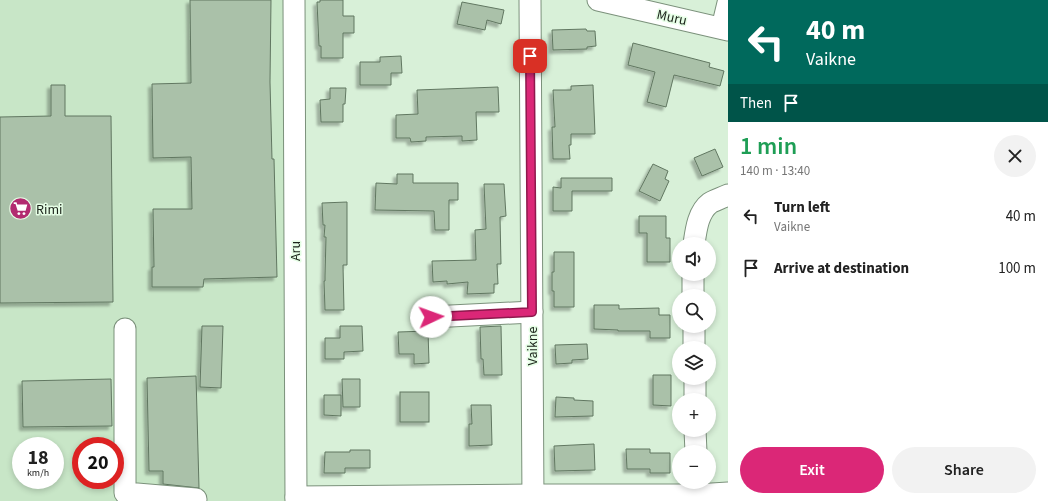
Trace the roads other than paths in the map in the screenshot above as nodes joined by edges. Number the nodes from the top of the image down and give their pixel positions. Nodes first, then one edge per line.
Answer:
1 (294, 0) edge
2 (530, 0) edge
3 (598, 0) edge
4 (728, 3) edge
5 (664, 7) edge
6 (725, 29) edge
7 (728, 195) edge
8 (696, 237) edge
9 (532, 312) junction
10 (431, 317) dead end
11 (125, 328) dead end
12 (696, 489) edge
13 (728, 493) edge
14 (533, 498) edge
15 (196, 499) dead end
16 (296, 499) edge

1 - 16 street, Aru
2 - 9 street, Vaikne
3 - 5 street, Muru
4 - 6 street, Muru
5 - 6 street, Muru
7 - 8 street
9 - 10 street
9 - 14 street, Vaikne
11 - 15 street
12 - 13 street
12 - 14 street
14 - 16 street

